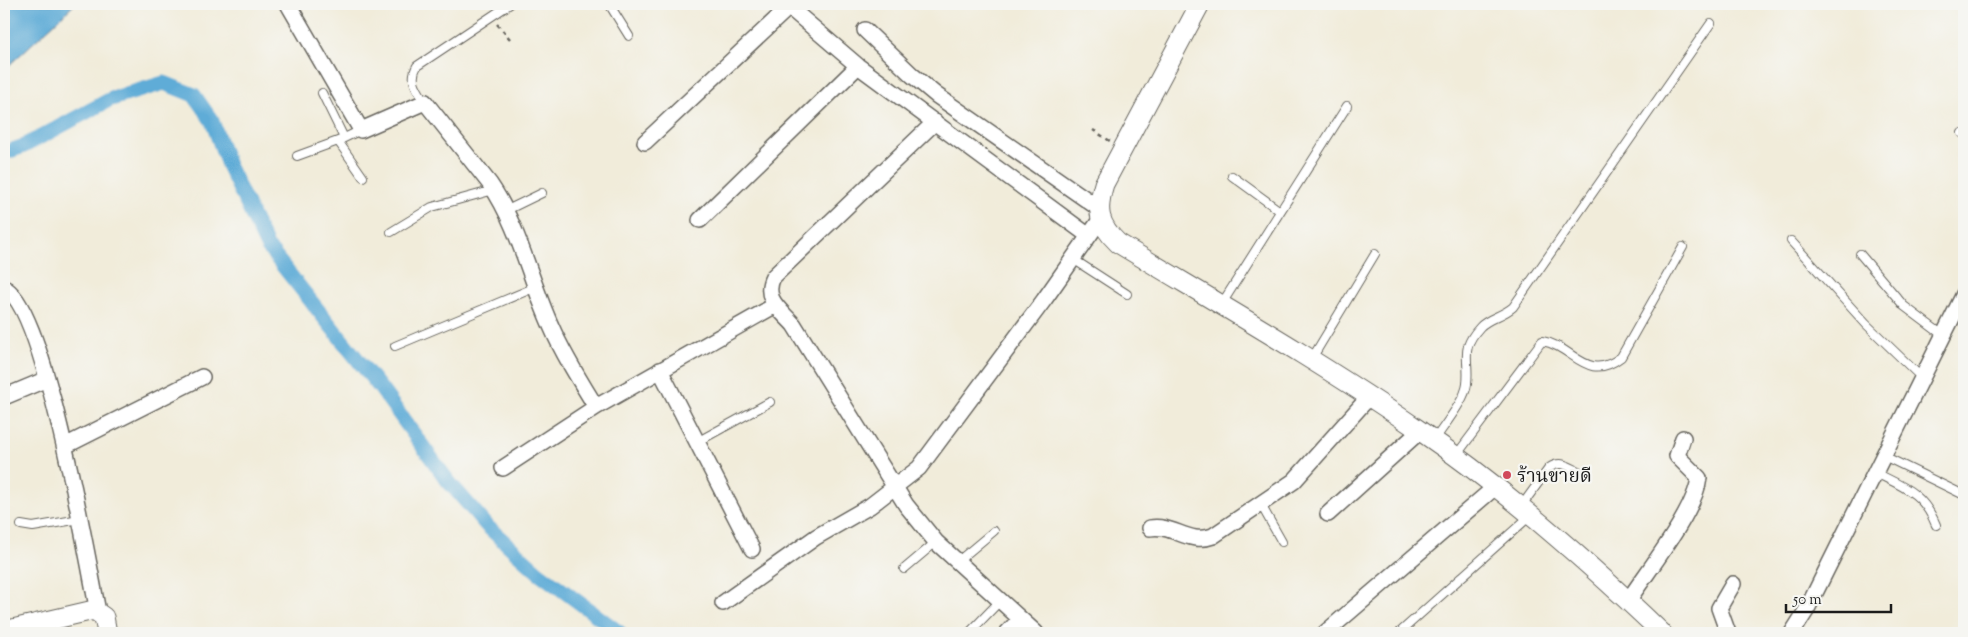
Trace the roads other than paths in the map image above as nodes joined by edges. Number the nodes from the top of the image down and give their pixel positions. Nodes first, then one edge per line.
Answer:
1 (288, 4) edge
2 (510, 4) edge
3 (609, 4) edge
4 (1200, 4) edge
5 (789, 5) edge
6 (1711, 23) dead end
7 (865, 30) dead end
8 (629, 36) dead end
9 (858, 66) junction
10 (322, 93) dead end
11 (424, 102) junction
12 (1347, 106) dead end
13 (935, 122) junction
14 (361, 130) junction
15 (341, 140) junction
16 (645, 142) dead end
17 (296, 156) dead end
18 (1232, 176) dead end
19 (363, 177) dead end
20 (494, 190) junction
21 (542, 193) dead end
22 (505, 211) junction
23 (1280, 211) junction
24 (1100, 215) junction
25 (700, 220) dead end
26 (391, 232) dead end
27 (1089, 236) junction
28 (1792, 241) dead end
29 (1683, 246) dead end
30 (1375, 254) dead end
31 (1860, 254) dead end
32 (1073, 259) junction
33 (536, 287) junction
34 (4, 288) edge
35 (1127, 294) dead end
36 (1964, 294) edge
37 (1221, 305) junction
38 (774, 306) junction
39 (1944, 336) junction
40 (395, 346) dead end
41 (1311, 360) junction
42 (660, 370) junction
43 (202, 377) dead end
44 (47, 379) junction
45 (1923, 379) junction
46 (4, 397) edge
47 (1369, 397) junction
48 (770, 402) dead end
49 (596, 407) junction
50 (1427, 436) junction
51 (1683, 438) dead end
52 (697, 442) junction
53 (65, 446) junction
54 (1884, 456) junction
55 (1456, 457) junction
56 (503, 468) dead end
57 (1582, 473) dead end
58 (1876, 473) junction
59 (896, 488) junction
60 (1494, 488) junction
61 (1964, 495) edge
62 (1260, 503) junction
63 (1525, 512) junction
64 (1328, 514) dead end
65 (80, 519) junction
66 (1936, 525) dead end
67 (21, 526) dead end
68 (1150, 528) dead end
69 (994, 531) dead end
70 (936, 542) junction
71 (1282, 542) dead end
72 (752, 549) dead end
73 (956, 562) junction
74 (904, 569) dead end
75 (1733, 584) dead end
76 (1000, 601) junction
77 (1628, 601) junction
78 (723, 602) dead end
79 (98, 612) junction
80 (1020, 619) junction
81 (4, 630) edge
82 (107, 633) edge
83 (969, 633) edge
84 (1007, 633) edge
85 (1036, 633) edge
86 (1325, 633) edge
87 (1399, 633) edge
88 (1662, 633) edge
89 (1728, 633) edge
90 (1792, 633) edge

1 - 14 street
2 - 11 lane
3 - 8 lane
4 - 24 street
5 - 9 street
5 - 16 street
6 - 50 lane
7 - 24 street
9 - 13 street
9 - 25 street
10 - 15 lane
11 - 14 street
11 - 20 street
12 - 23 lane
13 - 27 street
13 - 38 street
14 - 15 lane
15 - 17 lane
15 - 19 lane
18 - 23 lane
20 - 22 street
20 - 26 lane
21 - 22 lane
22 - 33 street
23 - 37 lane
24 - 27 street
24 - 37 street
27 - 32 street
28 - 45 lane
29 - 55 lane
30 - 41 lane
31 - 39 lane
32 - 35 lane
32 - 59 street
33 - 40 lane
33 - 49 street
34 - 44 street
36 - 39 street
37 - 41 street
38 - 42 street
38 - 59 street
39 - 45 street
41 - 47 street
42 - 49 street
42 - 52 street
43 - 53 street
44 - 46 street
44 - 53 street
45 - 54 street
47 - 50 street
47 - 62 street
48 - 52 lane
49 - 56 street
50 - 55 street
50 - 64 street
51 - 77 street
52 - 72 street
53 - 65 street
54 - 58 street
54 - 61 lane
55 - 60 street
57 - 63 lane
58 - 66 lane
58 - 90 street
59 - 70 street
59 - 78 street
60 - 63 street
60 - 86 street
62 - 68 street
62 - 71 lane
63 - 77 street
63 - 87 lane
65 - 67 lane
65 - 79 street
69 - 73 lane
70 - 73 street
70 - 74 lane
73 - 76 street
75 - 89 street
76 - 80 street
76 - 83 lane
77 - 88 street
79 - 81 street
79 - 82 street
80 - 84 street
80 - 85 street

